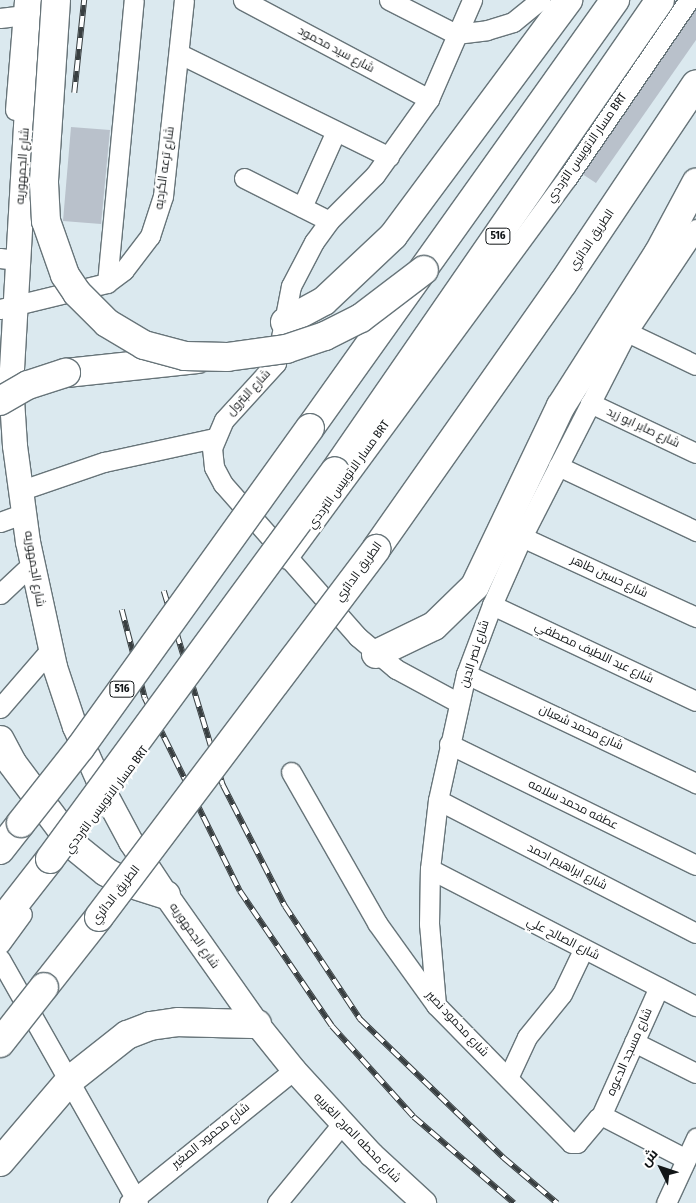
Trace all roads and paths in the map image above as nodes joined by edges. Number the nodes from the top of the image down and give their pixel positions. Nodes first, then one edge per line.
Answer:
1 (41, 0) edge
2 (56, 0) edge
3 (134, 0) edge
4 (184, 0) edge
5 (243, 0) edge
6 (389, 0) edge
7 (472, 0) edge
8 (540, 0) edge
9 (568, 0) edge
10 (615, 0) edge
11 (660, 0) edge
12 (689, 0) edge
13 (24, 8) edge
14 (0, 18) edge
15 (456, 34) junction
16 (180, 54) junction
17 (696, 84) edge
18 (429, 99) junction
19 (14, 110) edge
20 (336, 131) junction
21 (389, 157) junction
22 (244, 178) dead end
23 (696, 183) edge
24 (302, 207) junction
25 (328, 221) junction
26 (693, 240) edge
27 (9, 259) edge
28 (424, 270) junction
29 (108, 283) junction
30 (7, 306) edge
31 (285, 322) junction
32 (627, 332) junction
33 (206, 358) junction
34 (696, 365) edge
35 (0, 401) edge
36 (590, 403) junction
37 (214, 438) junction
38 (696, 453) edge
39 (558, 466) junction
40 (24, 502) junction
41 (0, 522) edge
42 (696, 531) edge
43 (522, 537) junction
44 (32, 564) junction
45 (0, 594) edge
46 (492, 605) junction
47 (696, 617) edge
48 (50, 650) junction
49 (376, 654) junction
50 (466, 674) junction
51 (696, 701) edge
52 (459, 703) junction
53 (0, 708) edge
54 (449, 744) junction
55 (6, 751) edge
56 (291, 772) dead end
57 (696, 783) edge
58 (438, 800) junction
59 (0, 850) edge
60 (696, 865) edge
61 (430, 869) junction
62 (166, 895) junction
63 (7, 924) edge
64 (696, 933) edge
65 (0, 944) edge
66 (583, 950) junction
67 (0, 959) edge
68 (659, 987) junction
69 (436, 1005) junction
70 (696, 1006) edge
71 (257, 1024) junction
72 (634, 1042) junction
73 (0, 1043) edge
74 (294, 1070) junction
75 (696, 1073) edge
76 (508, 1078) junction
77 (70, 1080) junction
78 (601, 1116) junction
79 (342, 1124) junction
80 (696, 1138) edge
81 (686, 1159) junction
82 (0, 1162) edge
83 (134, 1201) edge
84 (278, 1203) edge
85 (424, 1203) edge
86 (666, 1203) edge

1 - 19 main road, شارع الجمهوريه
2 - 33 highway, bridge
3 - 29 street
4 - 16 street, شارع ترعه الكرديه
5 - 18 street, شارع سيد محمود
6 - 15 street
7 - 15 street, شارع البترول
8 - 15 street
9 - 31 highway
10 - 28 highway, 516
11 - 63 highway, 516, bridge
12 - 63 street, مسار الاتوبيس الترددي BRT
13 - 14 street
13 - 19 street
15 - 18 street, شارع البترول
16 - 20 street
16 - 29 street, شارع ترعه الكرديه
17 - 73 highway, الطريق الدائري, bridge
18 - 21 street, شارع البترول
19 - 27 main road, شارع الجمهوريه
20 - 21 street
20 - 24 street
21 - 25 street, شارع البترول
22 - 24 street
23 - 49 highway
24 - 25 street
25 - 31 street, شارع البترول
26 - 32 street, شارع نصر الدين
27 - 30 main road, شارع الجمهوريه
28 - 33 highway, bridge
28 - 59 highway, 516, bridge
29 - 30 street
30 - 40 main road, شارع الجمهوريه
31 - 37 street, شارع البترول
32 - 34 street
32 - 36 street, شارع نصر الدين
33 - 35 highway, bridge
36 - 38 street, شارع صابر ابو زيد
36 - 39 street, شارع نصر الدين
37 - 40 street
37 - 49 street
39 - 42 street
39 - 43 street, شارع نصر الدين
40 - 41 street
40 - 44 main road, شارع الجمهوريه
43 - 46 street, شارع نصر الدين
43 - 47 street, شارع حسين طاهر
44 - 45 street
44 - 48 main road, شارع الجمهوريه
46 - 50 street, شارع نصر الدين
46 - 51 street, شارع عبد اللطيف مصطفي
48 - 53 street
48 - 62 main road, شارع الجمهوريه
49 - 52 street
50 - 52 street, شارع نصر الدين
50 - 57 street, شارع محمد شعبان
52 - 54 street, شارع نصر الدين
54 - 58 street, شارع نصر الدين
54 - 60 street, عطفه محمد سلامه
55 - 62 highway
56 - 69 street, شارع محمود نصير
58 - 61 street, شارع نصر الدين
58 - 64 street, شارع ابراهيم احمد
61 - 66 street, شارع الصالح علي
61 - 69 street, شارع نصر الدين
62 - 71 main road, شارع الجمهوريه
63 - 65 street, مسار الاتوبيس الترددي BRT
66 - 68 street, شارع الصالح علي
66 - 76 street
67 - 77 street
68 - 70 street, شارع الصالح علي
68 - 72 street, شارع مسجد الدعوه
69 - 76 street, شارع محمود نصير
71 - 74 main road, شارع الجمهوريه
71 - 77 highway
72 - 75 street
72 - 78 street, شارع مسجد الدعوه
74 - 79 main road, شارع محطه المرج الغربيه
74 - 83 street, شارع محمود الصغير
76 - 78 street, شارع محمود نصير
77 - 82 highway
77 - 83 street
78 - 81 street
79 - 84 street
79 - 85 main road, شارع محطه المرج الغربيه
80 - 81 street
81 - 86 street

